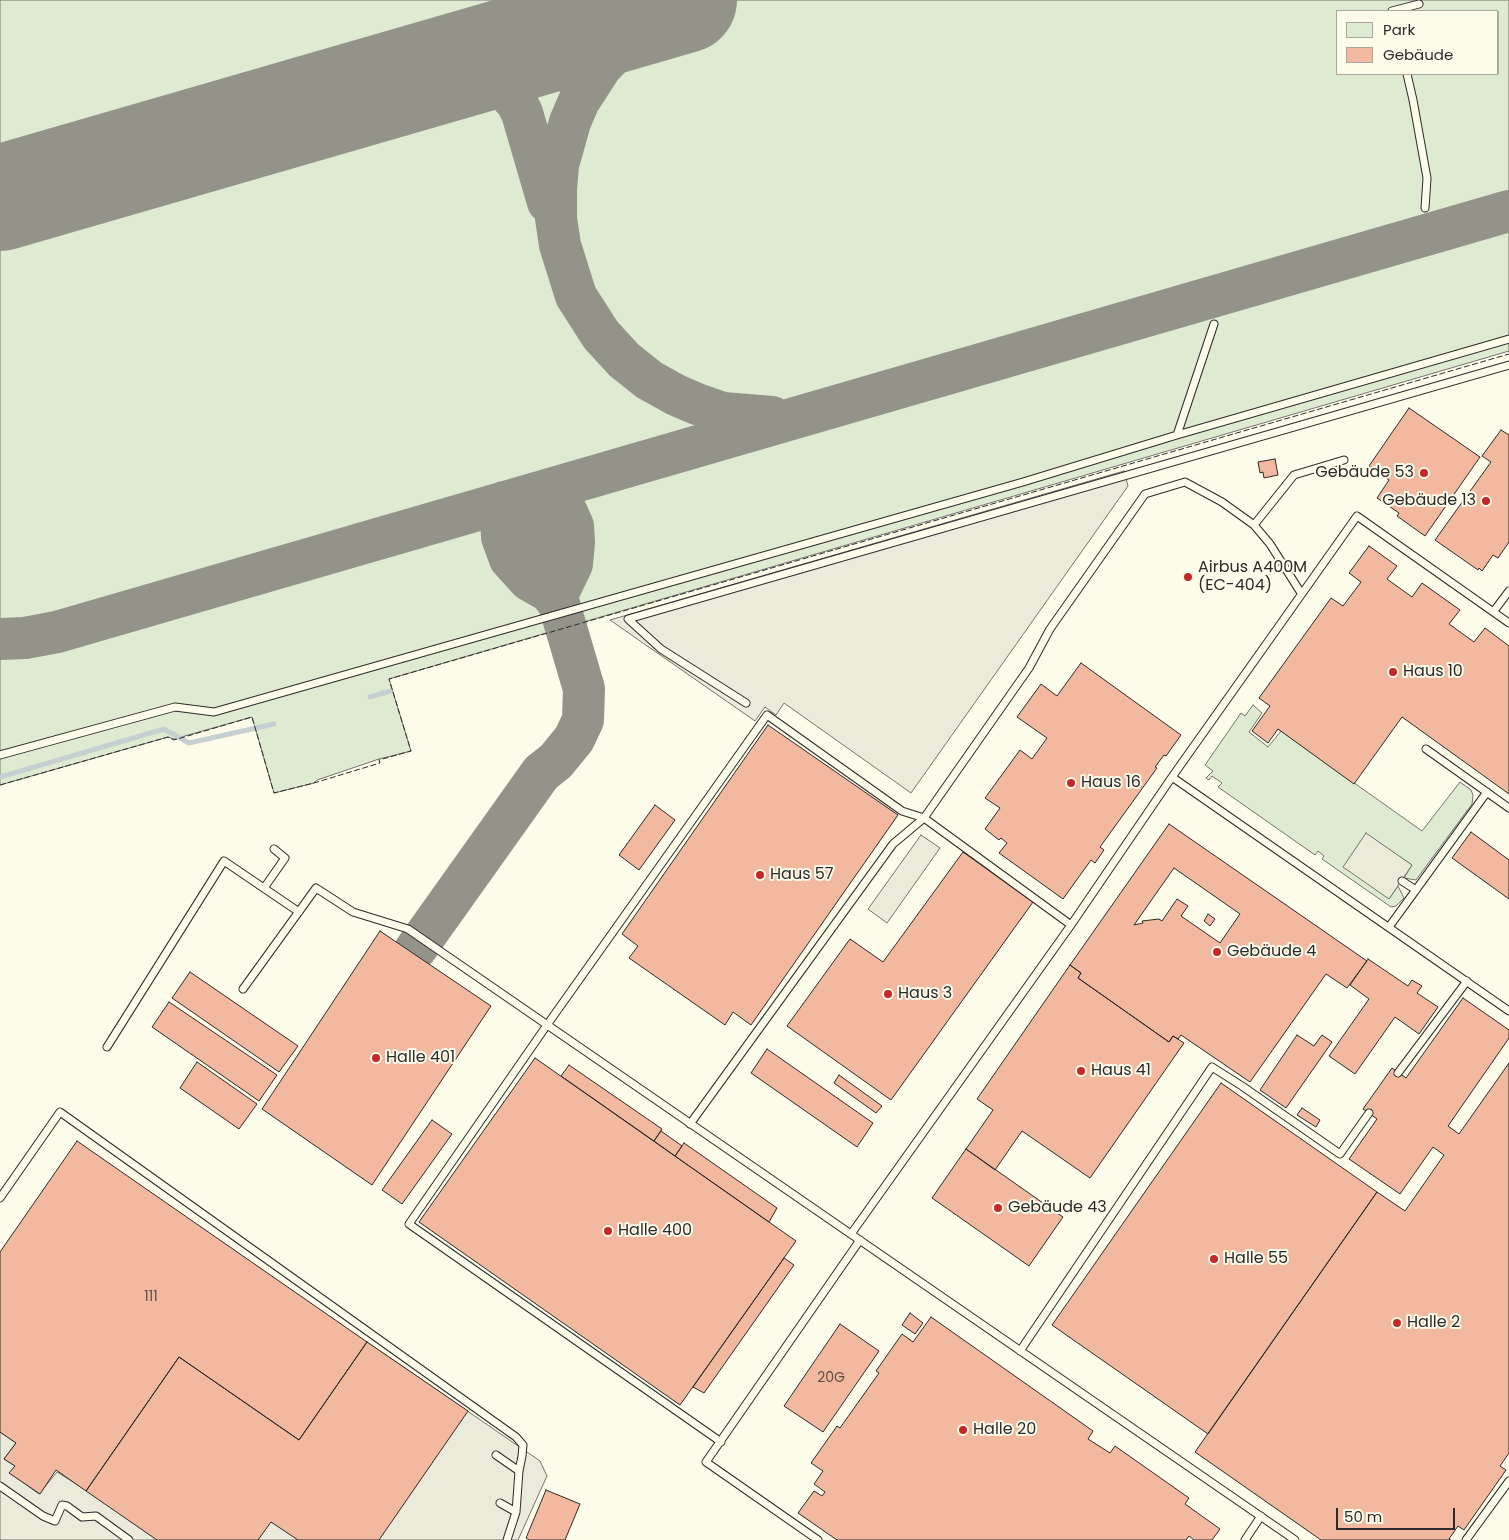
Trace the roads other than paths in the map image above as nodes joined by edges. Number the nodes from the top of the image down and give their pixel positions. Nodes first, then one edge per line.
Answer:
1 (1420, 4) dead end
2 (1396, 10) edge
3 (1407, 75) edge
4 (1425, 208) dead end
5 (1214, 324) dead end
6 (1509, 339) edge
7 (1509, 364) edge
8 (1177, 435) junction
9 (1344, 460) dead end
10 (1254, 525) junction
11 (1509, 591) edge
12 (1301, 593) junction
13 (1494, 611) junction
14 (1509, 622) edge
15 (746, 703) dead end
16 (1426, 749) dead end
17 (0, 756) edge
18 (1172, 776) junction
19 (1486, 792) junction
20 (1509, 808) edge
21 (924, 818) junction
22 (274, 849) dead end
23 (1402, 881) dead end
24 (264, 888) junction
25 (1416, 890) junction
26 (299, 912) junction
27 (1071, 925) junction
28 (1389, 927) junction
29 (1467, 982) junction
30 (243, 989) dead end
31 (1509, 1011) edge
32 (547, 1025) junction
33 (107, 1047) dead end
34 (1398, 1073) dead end
35 (1369, 1114) dead end
36 (690, 1124) junction
37 (0, 1198) edge
38 (851, 1234) junction
39 (860, 1240) junction
40 (1020, 1350) junction
41 (721, 1442) junction
42 (496, 1455) dead end
43 (518, 1471) junction
44 (1509, 1481) edge
45 (0, 1486) edge
46 (500, 1503) dead end
47 (516, 1512) junction
48 (1261, 1516) junction
49 (129, 1540) edge
50 (507, 1540) edge
51 (818, 1540) edge
52 (1245, 1540) edge
53 (1295, 1540) edge
54 (1466, 1540) edge

1 - 2 lane
3 - 4 lane
5 - 8 lane
6 - 8 lane
7 - 15 lane
8 - 17 lane
9 - 10 lane
10 - 12 lane
10 - 21 lane
11 - 13 lane
12 - 13 lane
12 - 18 lane
13 - 14 lane
16 - 19 lane
18 - 27 lane
18 - 28 lane
19 - 20 lane
19 - 25 lane
21 - 27 lane
21 - 32 lane
21 - 36 lane
22 - 24 lane
23 - 25 lane
24 - 26 lane
24 - 33 lane
25 - 28 lane
26 - 30 lane
26 - 32 lane
27 - 38 lane
28 - 29 lane
29 - 31 lane
29 - 34 lane
32 - 36 lane
32 - 41 lane
35 - 40 lane
36 - 38 lane
37 - 43 lane
38 - 39 lane
39 - 40 lane
39 - 41 lane
40 - 48 lane
41 - 51 lane
42 - 43 lane
43 - 47 lane
44 - 54 lane
45 - 49 lane
46 - 47 lane
47 - 50 lane
48 - 52 lane
48 - 53 lane

